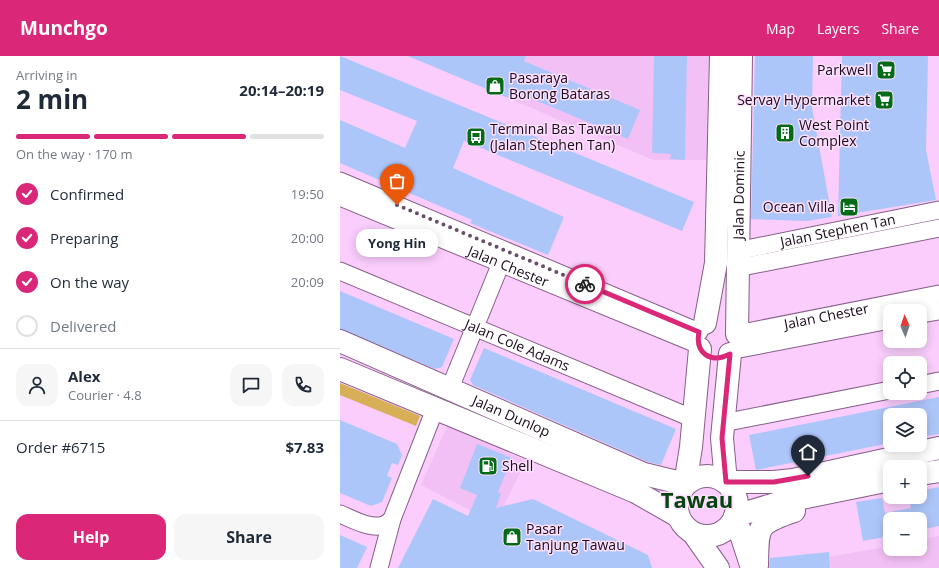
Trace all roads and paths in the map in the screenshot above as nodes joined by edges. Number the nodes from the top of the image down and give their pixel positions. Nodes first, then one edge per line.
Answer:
1 (721, 56) edge
2 (740, 56) edge
3 (340, 181) edge
4 (340, 197) edge
5 (939, 210) edge
6 (939, 228) edge
7 (501, 263) junction
8 (716, 263) junction
9 (737, 268) junction
10 (340, 271) edge
11 (939, 294) edge
12 (939, 311) edge
13 (927, 313) edge
14 (883, 321) edge
15 (475, 327) junction
16 (701, 337) junction
17 (340, 341) edge
18 (734, 346) junction
19 (402, 368) junction
20 (340, 369) edge
21 (939, 381) edge
22 (927, 383) edge
23 (450, 388) junction
24 (883, 391) edge
25 (435, 409) junction
26 (694, 419) junction
27 (723, 423) junction
28 (939, 448) edge
29 (939, 471) edge
30 (927, 473) edge
31 (883, 481) edge
32 (726, 482) junction
33 (685, 484) junction
34 (822, 493) junction
35 (340, 514) edge
36 (678, 516) junction
37 (735, 516) junction
38 (392, 519) junction
39 (366, 525) junction
40 (694, 534) junction
41 (372, 568) edge
42 (380, 568) edge
43 (718, 568) edge
44 (752, 568) edge
45 (756, 568) edge

1 - 8 main road, Jalan Dominic
2 - 9 main road, Jalan Dominic
3 - 16 street, Jalan Chester
4 - 7 street, Jalan Chester
5 - 9 street, Jalan Stephen Tan
6 - 9 street, Jalan Stephen Tan
7 - 15 street
7 - 16 street, Jalan Chester
8 - 9 main road
8 - 16 main road, Jalan Dominic
9 - 18 main road, Jalan Dominic
10 - 15 street, Jalan Cole Adams
11 - 18 street, Jalan Chester
12 - 13 street
14 - 18 street, Jalan Chester
15 - 23 street
15 - 26 street, Jalan Cole Adams
16 - 18 main road
16 - 18 main road
16 - 26 main road, Jalan Dominic
17 - 19 main road, Jalan Dunlop
18 - 27 main road, Jalan Dominic
19 - 23 main road, Jalan Dunlop
19 - 25 main road
20 - 25 main road, Jalan Dunlop
21 - 22 street
23 - 33 main road, Jalan Dunlop
24 - 27 street
25 - 36 main road, Jalan Dunlop
25 - 38 street
26 - 33 main road, Jalan Dominic
27 - 32 main road, Jalan Dominic
28 - 32 main road
29 - 30 main road
31 - 34 main road
32 - 33 main road
32 - 37 main road
33 - 36 main road
34 - 37 main road
34 - 45 main road
35 - 39 street
36 - 40 main road
37 - 40 main road
37 - 44 main road
38 - 39 street
38 - 42 street
39 - 41 street
40 - 43 main road

